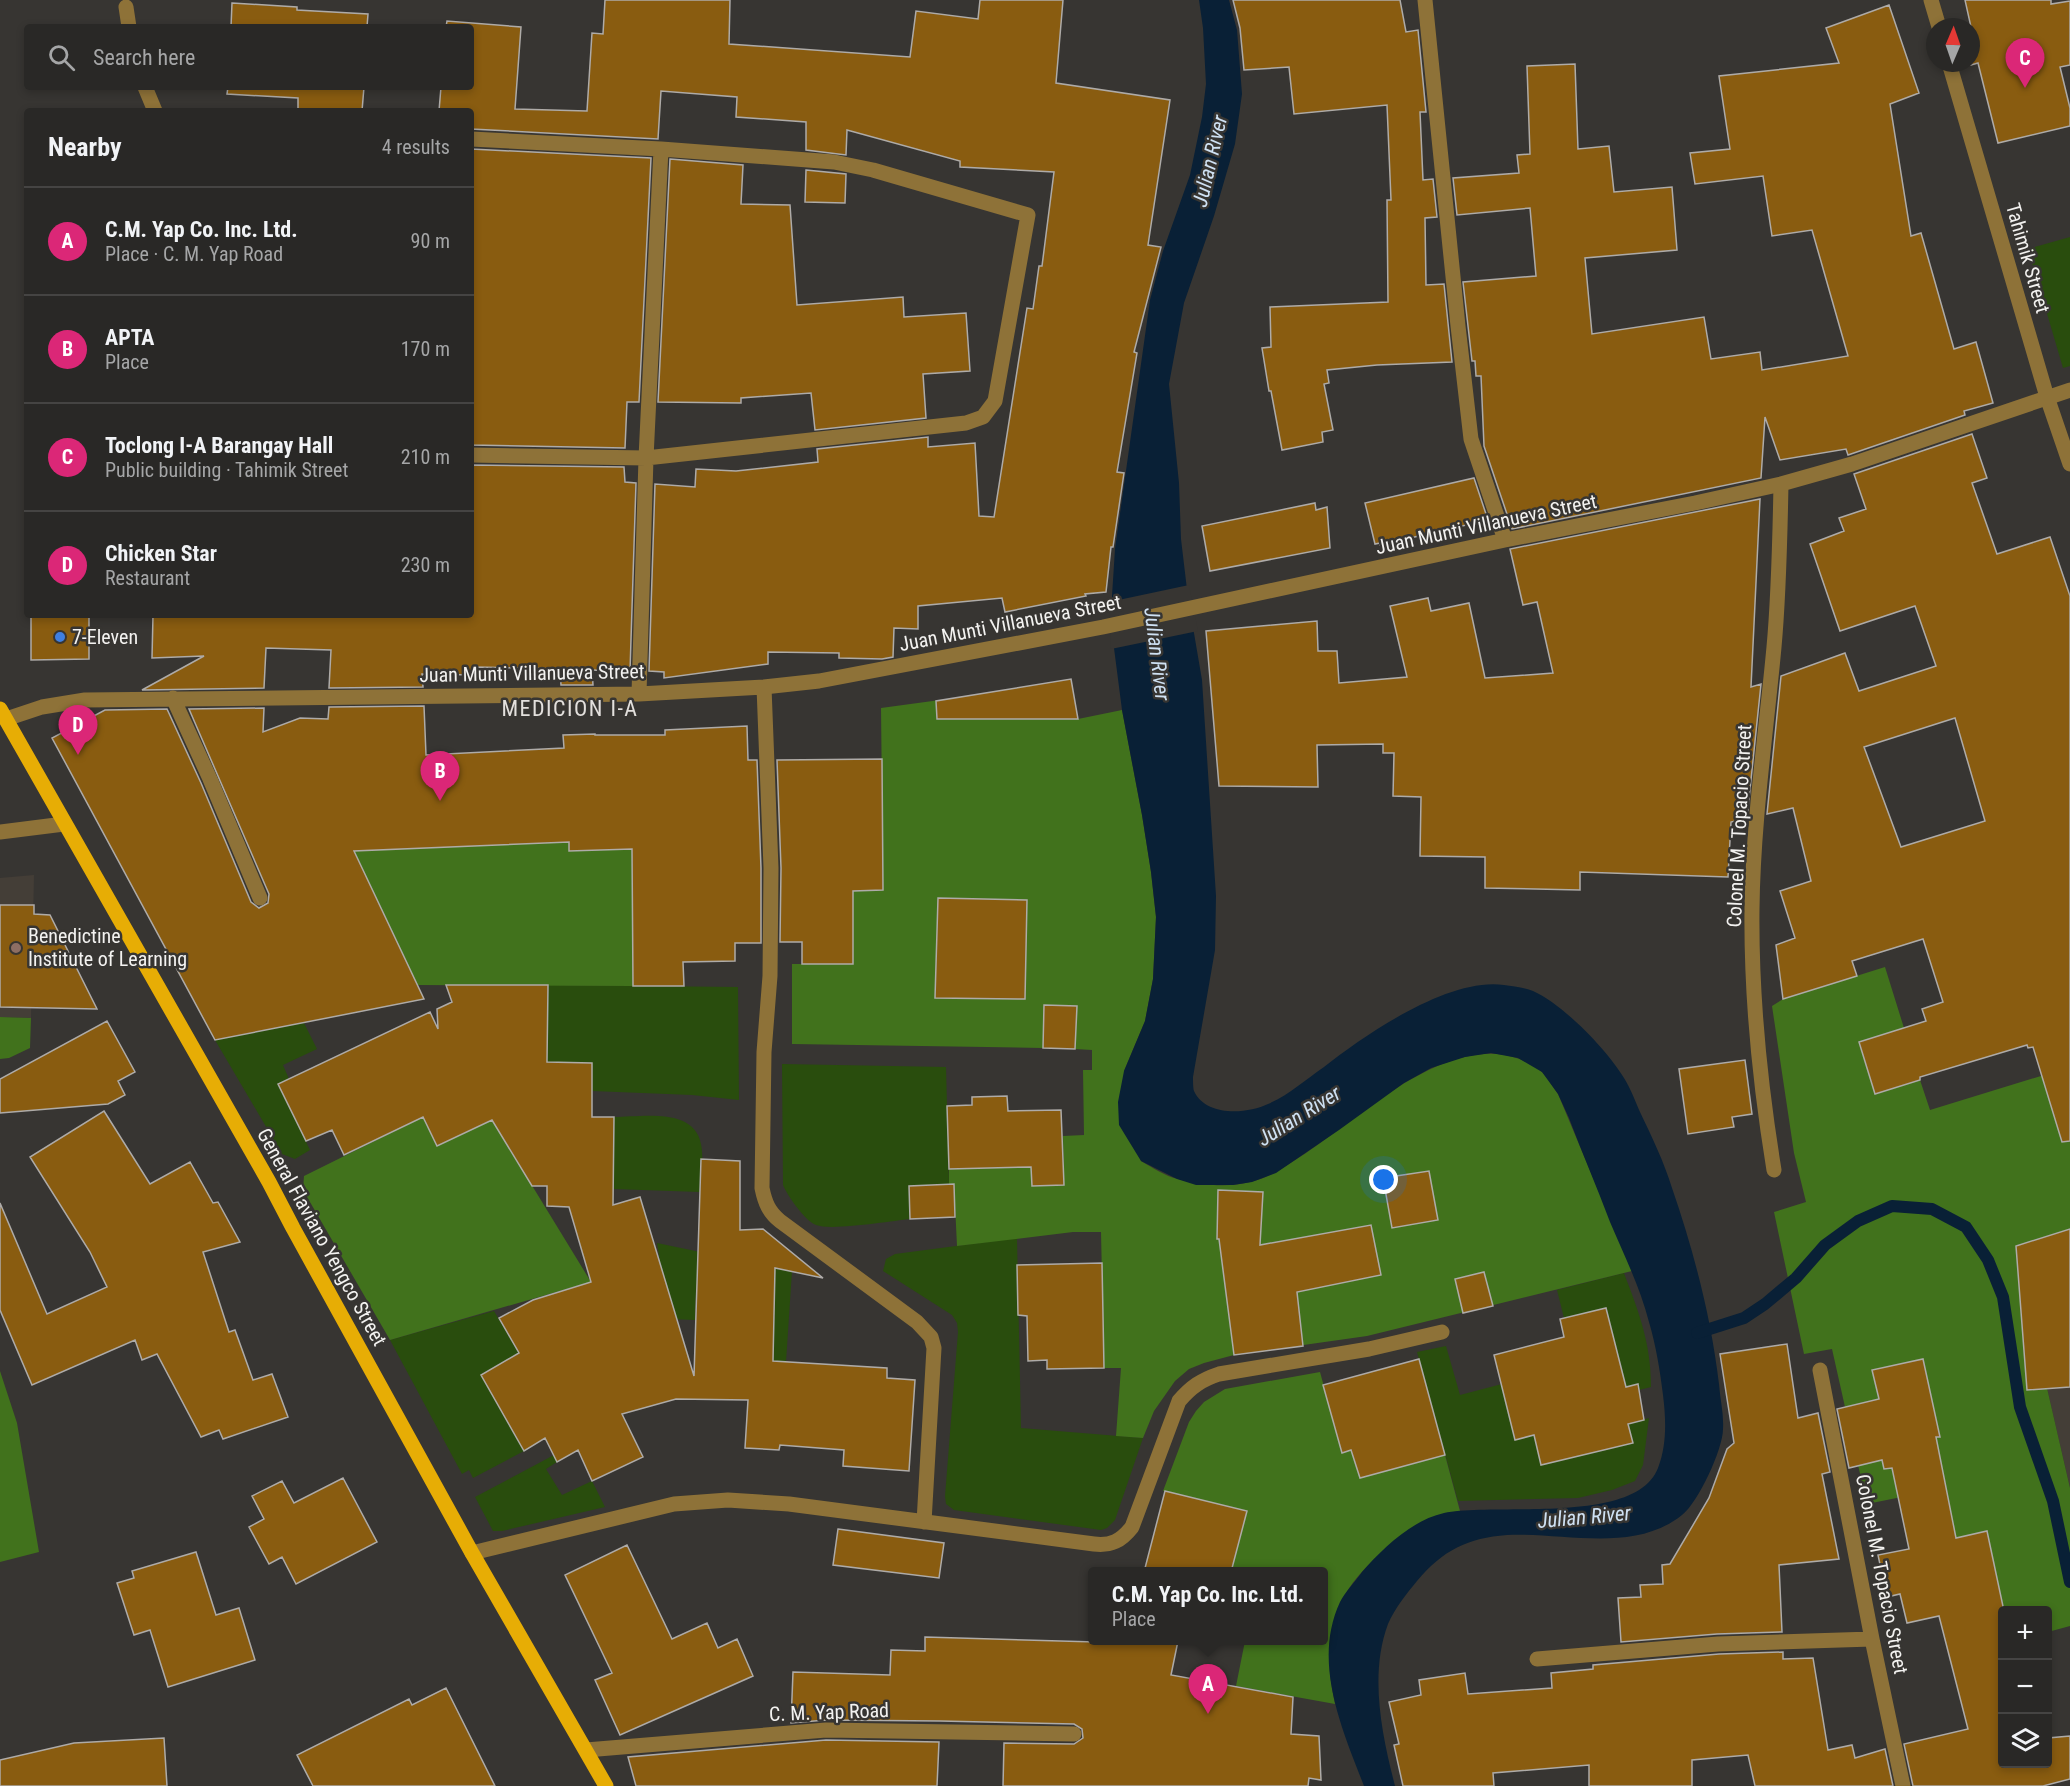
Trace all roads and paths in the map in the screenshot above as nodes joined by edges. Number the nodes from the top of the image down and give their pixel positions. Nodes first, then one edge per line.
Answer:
1 (1425, 0) edge
2 (1931, 0) edge
3 (126, 7) dead end
4 (1936, 18) edge
5 (129, 24) edge
6 (1952, 72) edge
7 (146, 90) edge
8 (154, 108) edge
9 (474, 138) edge
10 (661, 149) junction
11 (2070, 390) edge
12 (2048, 397) junction
13 (474, 455) edge
14 (646, 458) junction
15 (2070, 464) edge
16 (1782, 484) junction
17 (1505, 540) junction
18 (764, 687) junction
19 (639, 694) junction
20 (173, 698) junction
21 (3, 714) edge
22 (64, 824) junction
23 (0, 832) edge
24 (260, 898) dead end
25 (1774, 1170) dead end
26 (1442, 1332) dead end
27 (1820, 1370) dead end
28 (924, 1522) junction
29 (472, 1553) junction
30 (1872, 1639) junction
31 (1537, 1659) dead end
32 (1074, 1734) dead end
33 (586, 1750) junction
34 (606, 1786) edge
35 (1903, 1786) edge

1 - 17 street
2 - 4 street
3 - 5 street
6 - 12 street, Tahimik Street
7 - 8 street
9 - 10 street
10 - 14 street
10 - 14 street
11 - 12 street, Juan Munti Villanueva Street
12 - 15 street, Tahimik Street
12 - 16 street, Juan Munti Villanueva Street
13 - 14 street
14 - 19 street
16 - 17 street, Juan Munti Villanueva Street
16 - 25 street, Colonel M. Topacio Street
17 - 18 street, Juan Munti Villanueva Street
18 - 19 street, Juan Munti Villanueva Street
18 - 28 street
19 - 20 street, Juan Munti Villanueva Street
20 - 21 street, Juan Munti Villanueva Street
20 - 24 street
21 - 22 main road, General Flaviano Yengco Street
22 - 23 street
22 - 29 main road, General Flaviano Yengco Street
26 - 28 street
27 - 30 street, Colonel M. Topacio Street
28 - 29 street
29 - 33 main road, General Flaviano Yengco Street
30 - 31 street
30 - 35 street, Colonel M. Topacio Street
32 - 33 street, C. M. Yap Road
33 - 34 main road, General Flaviano Yengco Street

